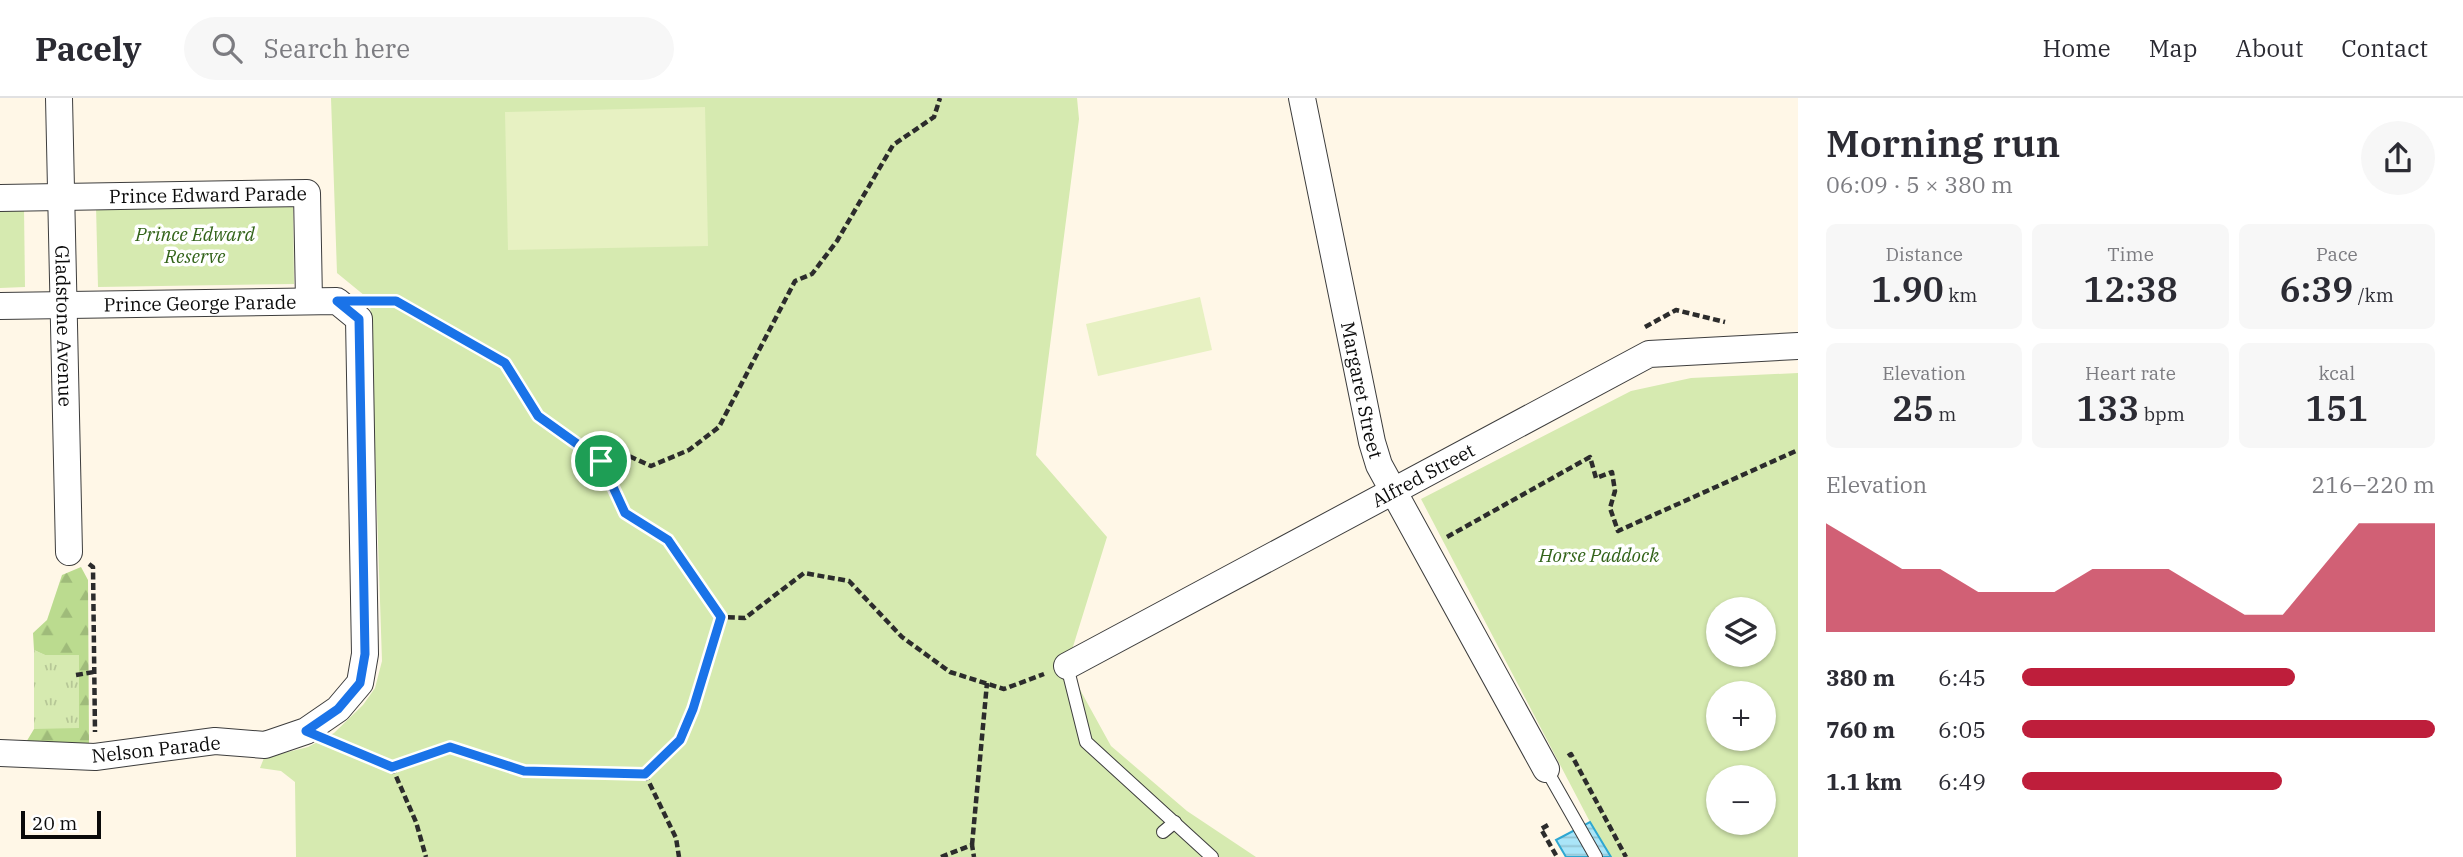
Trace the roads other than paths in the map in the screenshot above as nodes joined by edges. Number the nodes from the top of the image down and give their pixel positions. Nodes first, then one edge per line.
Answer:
1 (59, 98) edge
2 (1302, 98) edge
3 (61, 197) junction
4 (0, 198) edge
5 (309, 301) junction
6 (337, 301) joint
7 (64, 305) junction
8 (0, 306) edge
9 (1798, 345) edge
10 (1393, 491) junction
11 (69, 552) road end
12 (1067, 666) joint
13 (0, 753) edge
14 (1546, 769) joint
15 (1175, 822) junction
16 (1163, 832) dead end
17 (1212, 857) edge
18 (1596, 857) edge

1 - 3 street, Gladstone Avenue
2 - 10 street, Margaret Street
3 - 4 street, Prince Edward Parade
3 - 5 street, Prince Edward Parade
3 - 7 street, Gladstone Avenue
5 - 6 street, Prince George Parade
5 - 7 street, Prince George Parade
6 - 13 street, Nelson Parade
7 - 8 street
7 - 11 street, Gladstone Avenue
9 - 10 street, Alfred Street
10 - 12 street, Alfred Street
10 - 14 street, Margaret Street
12 - 15 lane
14 - 18 lane
15 - 16 lane
15 - 17 lane

